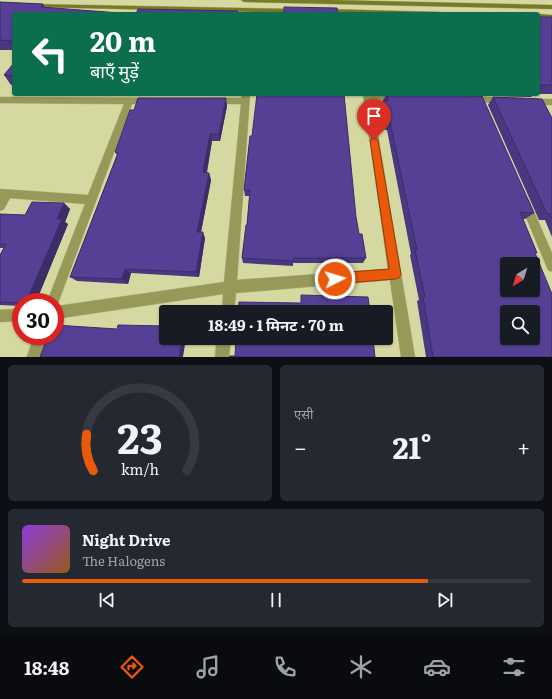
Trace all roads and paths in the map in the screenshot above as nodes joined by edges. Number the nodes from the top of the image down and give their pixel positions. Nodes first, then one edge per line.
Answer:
1 (244, 0) edge
2 (400, 2) edge
3 (23, 6) edge
4 (552, 7) edge
5 (301, 11) edge
6 (316, 11) edge
7 (256, 12) edge
8 (335, 12) edge
9 (540, 16) edge
10 (552, 17) edge
11 (367, 96) edge
12 (386, 96) edge
13 (405, 97) edge
14 (246, 98) edge
15 (458, 99) edge
16 (0, 100) edge
17 (129, 101) junction
18 (160, 101) edge
19 (207, 101) edge
20 (552, 102) edge
21 (4, 193) edge
22 (521, 194) edge
23 (92, 200) junction
24 (0, 206) edge
25 (552, 266) edge
26 (395, 274) junction
27 (231, 287) junction
28 (56, 293) edge
29 (229, 305) edge
30 (64, 312) edge
31 (12, 315) edge
32 (0, 316) edge
33 (38, 345) edge
34 (223, 345) edge
35 (34, 357) edge
36 (222, 357) edge
37 (408, 357) edge

1 - 2 main road
2 - 4 main road
3 - 7 main road
5 - 7 main road
6 - 8 main road
9 - 10 main road
11 - 26 street
12 - 13 street
14 - 19 street
14 - 27 street
15 - 20 street
16 - 17 street
17 - 18 street
17 - 23 street
21 - 23 street
21 - 24 street
22 - 25 street
23 - 28 street
26 - 27 street
26 - 37 street
27 - 29 street
27 - 30 street
31 - 32 street
33 - 35 street
34 - 36 street

